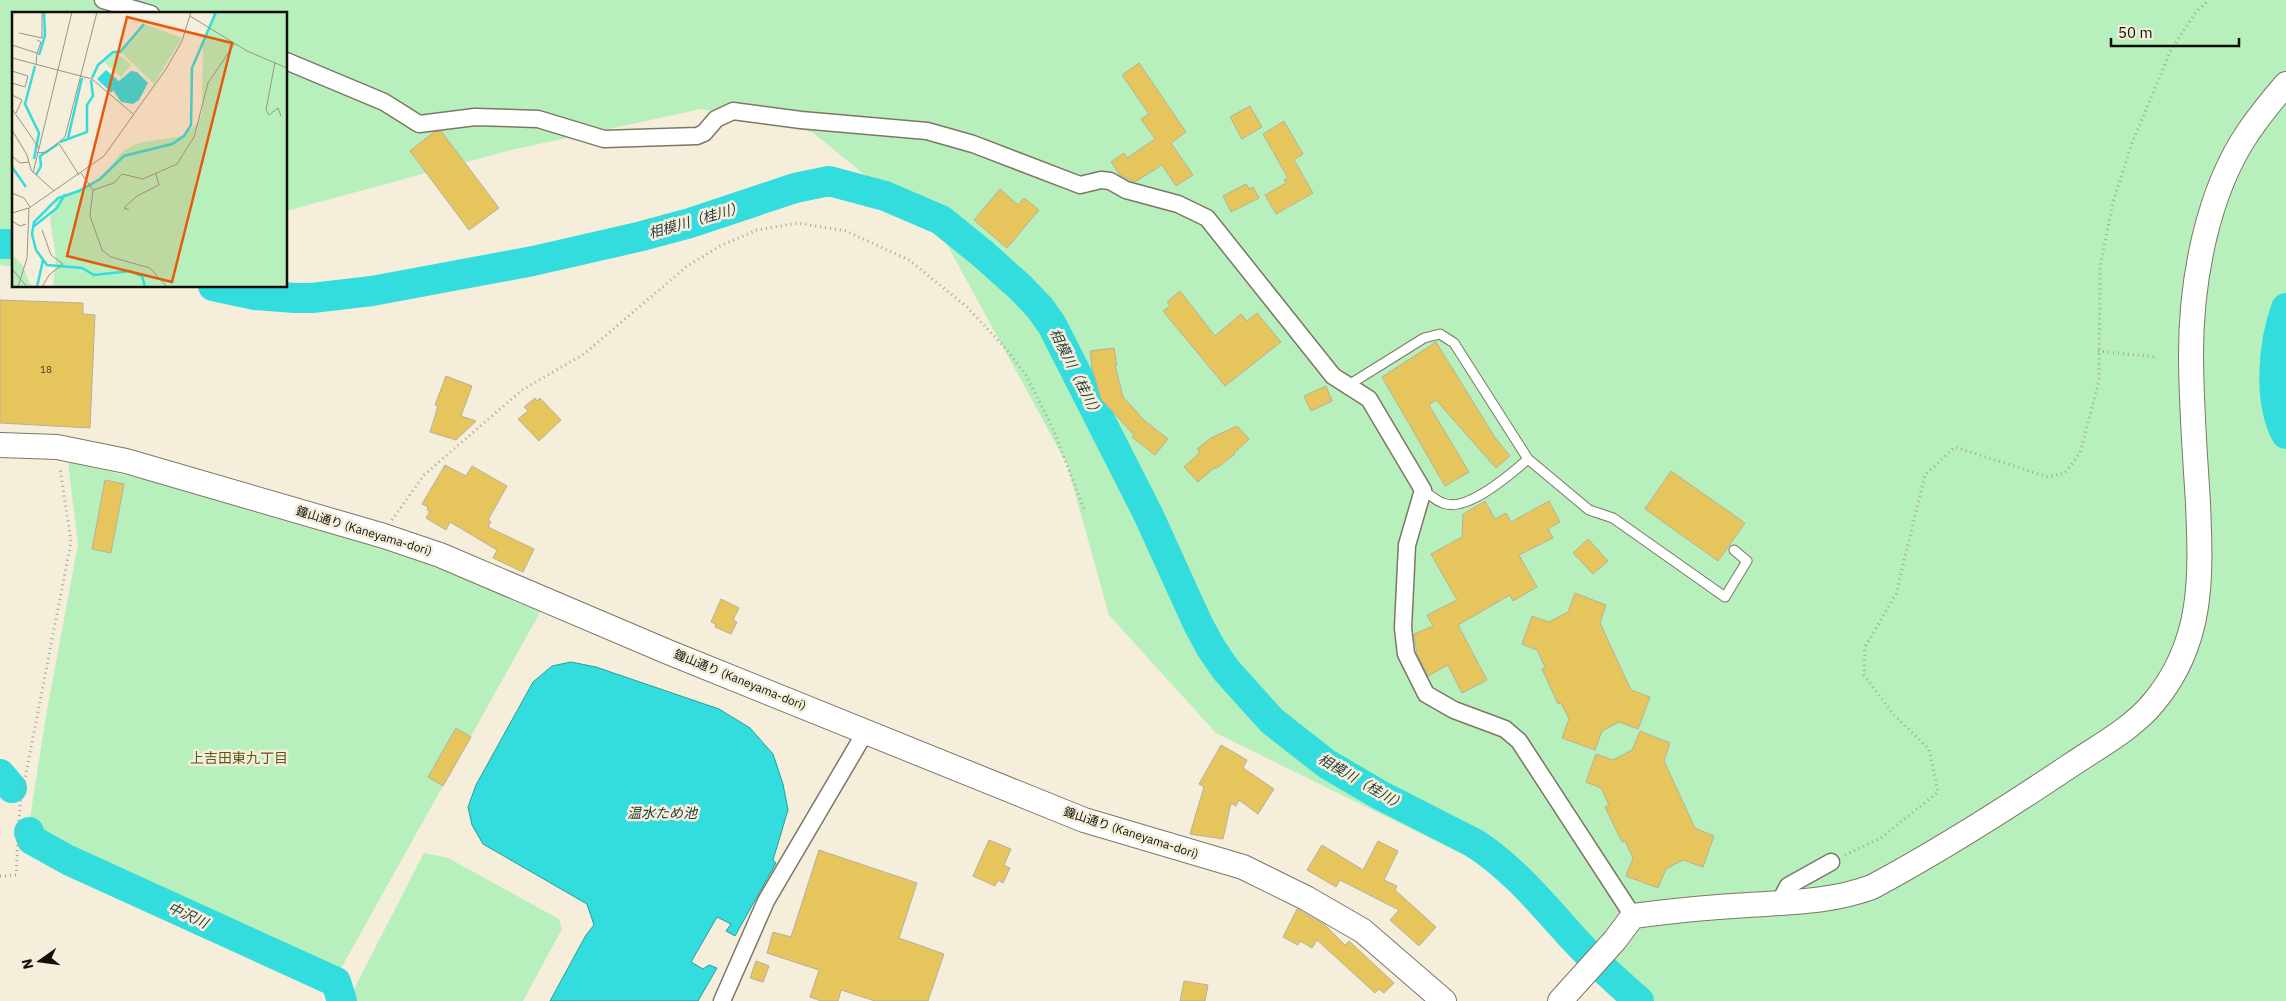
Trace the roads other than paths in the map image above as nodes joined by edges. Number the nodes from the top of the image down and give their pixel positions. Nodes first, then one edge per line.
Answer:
1 (103, 0) edge
2 (144, 12) edge
3 (288, 62) edge
4 (2286, 84) edge
5 (1347, 386) junction
6 (0, 445) edge
7 (1528, 459) junction
8 (1423, 490) junction
9 (1734, 550) dead end
10 (866, 731) junction
11 (1831, 862) road end
12 (1779, 903) junction
13 (1633, 916) junction
14 (1565, 995) edge
15 (722, 1001) edge
16 (1444, 1001) edge

1 - 2 street
3 - 5 street
4 - 12 street
5 - 7 lane
5 - 8 street
6 - 10 street, 鐘山通り (Kaneyama-dori)
7 - 8 lane
7 - 9 lane
8 - 13 street
10 - 15 street
10 - 16 street, 鐘山通り (Kaneyama-dori)
11 - 12 street
12 - 13 street
13 - 14 street

